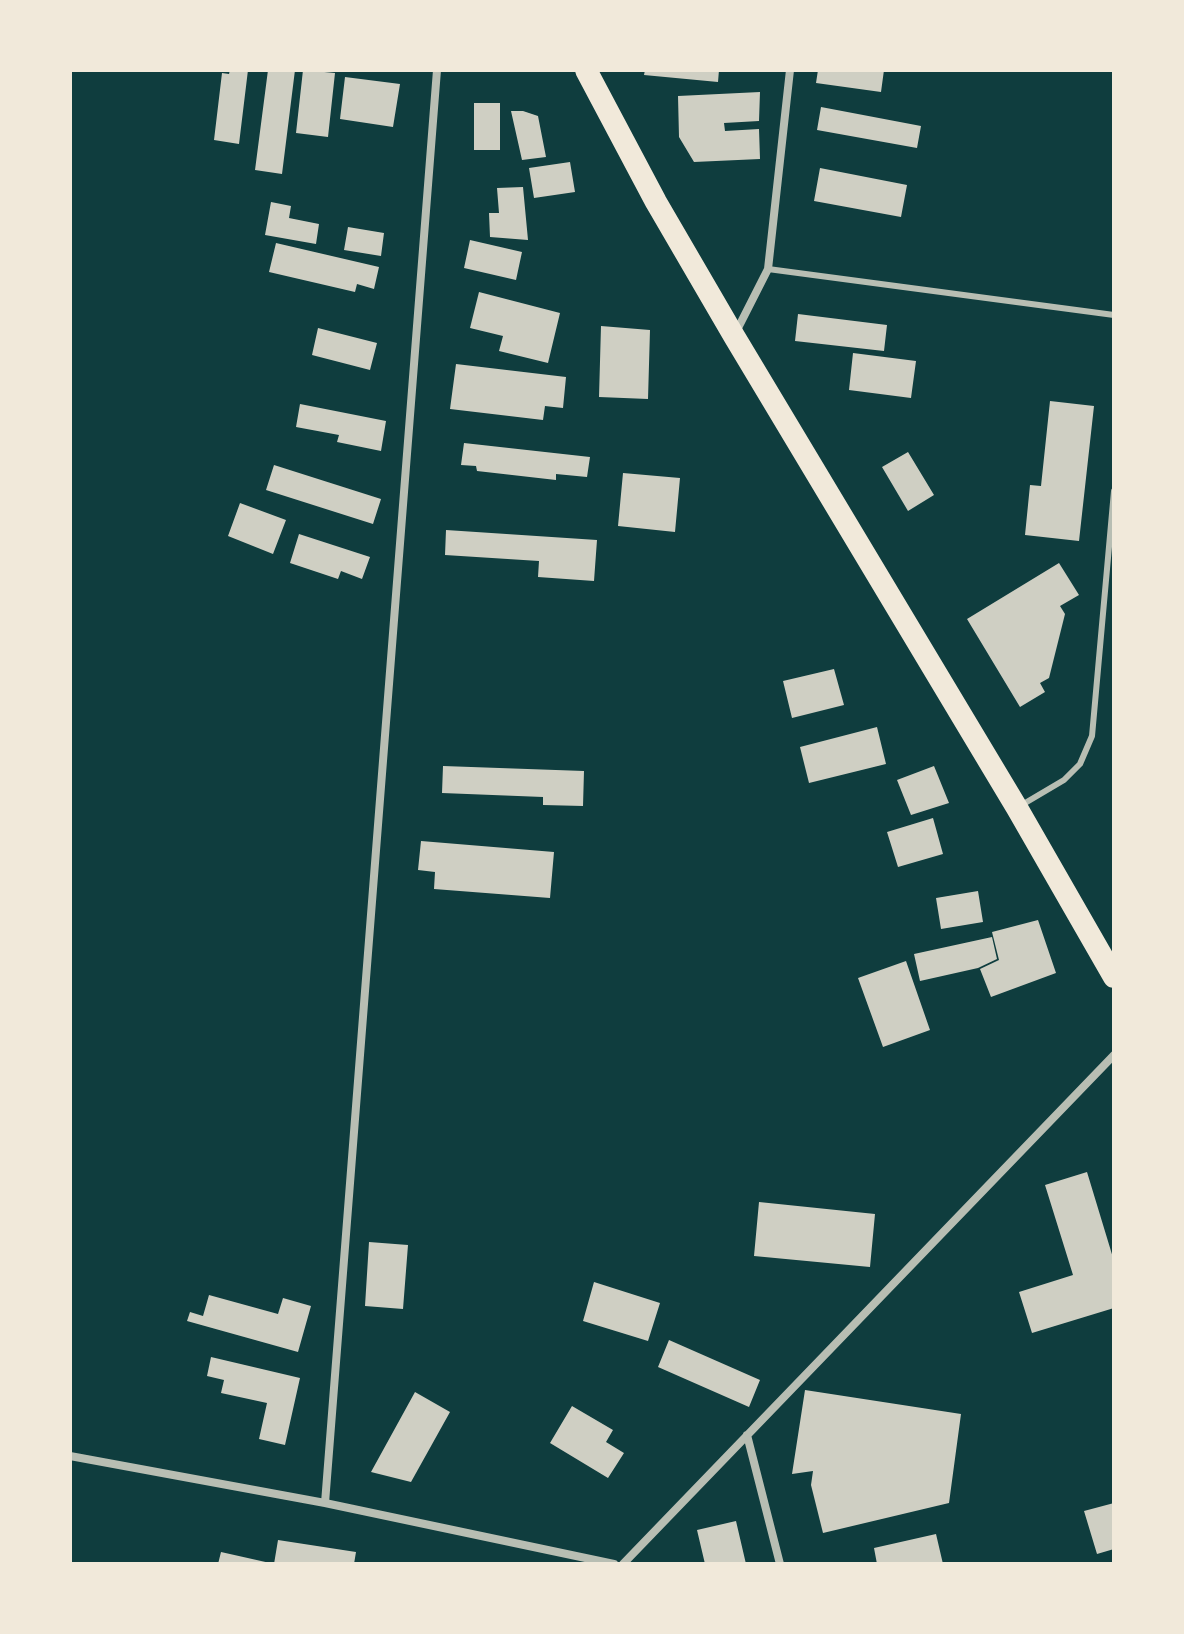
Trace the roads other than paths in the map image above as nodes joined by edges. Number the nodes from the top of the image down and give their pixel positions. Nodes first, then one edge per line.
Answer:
1 (437, 70) edge
2 (586, 70) edge
3 (790, 70) edge
4 (768, 269) junction
5 (1114, 315) edge
6 (734, 336) junction
7 (1114, 491) edge
8 (1017, 808) junction
9 (1114, 977) edge
10 (1114, 1055) edge
11 (747, 1435) junction
12 (70, 1456) edge
13 (325, 1503) junction
14 (614, 1564) edge
15 (623, 1564) edge
16 (780, 1564) edge

1 - 13 street
2 - 6 highway
3 - 4 street
4 - 5 lane
4 - 6 street
6 - 8 highway
7 - 8 lane
8 - 9 highway
10 - 11 street
11 - 15 street
11 - 16 street
12 - 13 street
13 - 14 street

